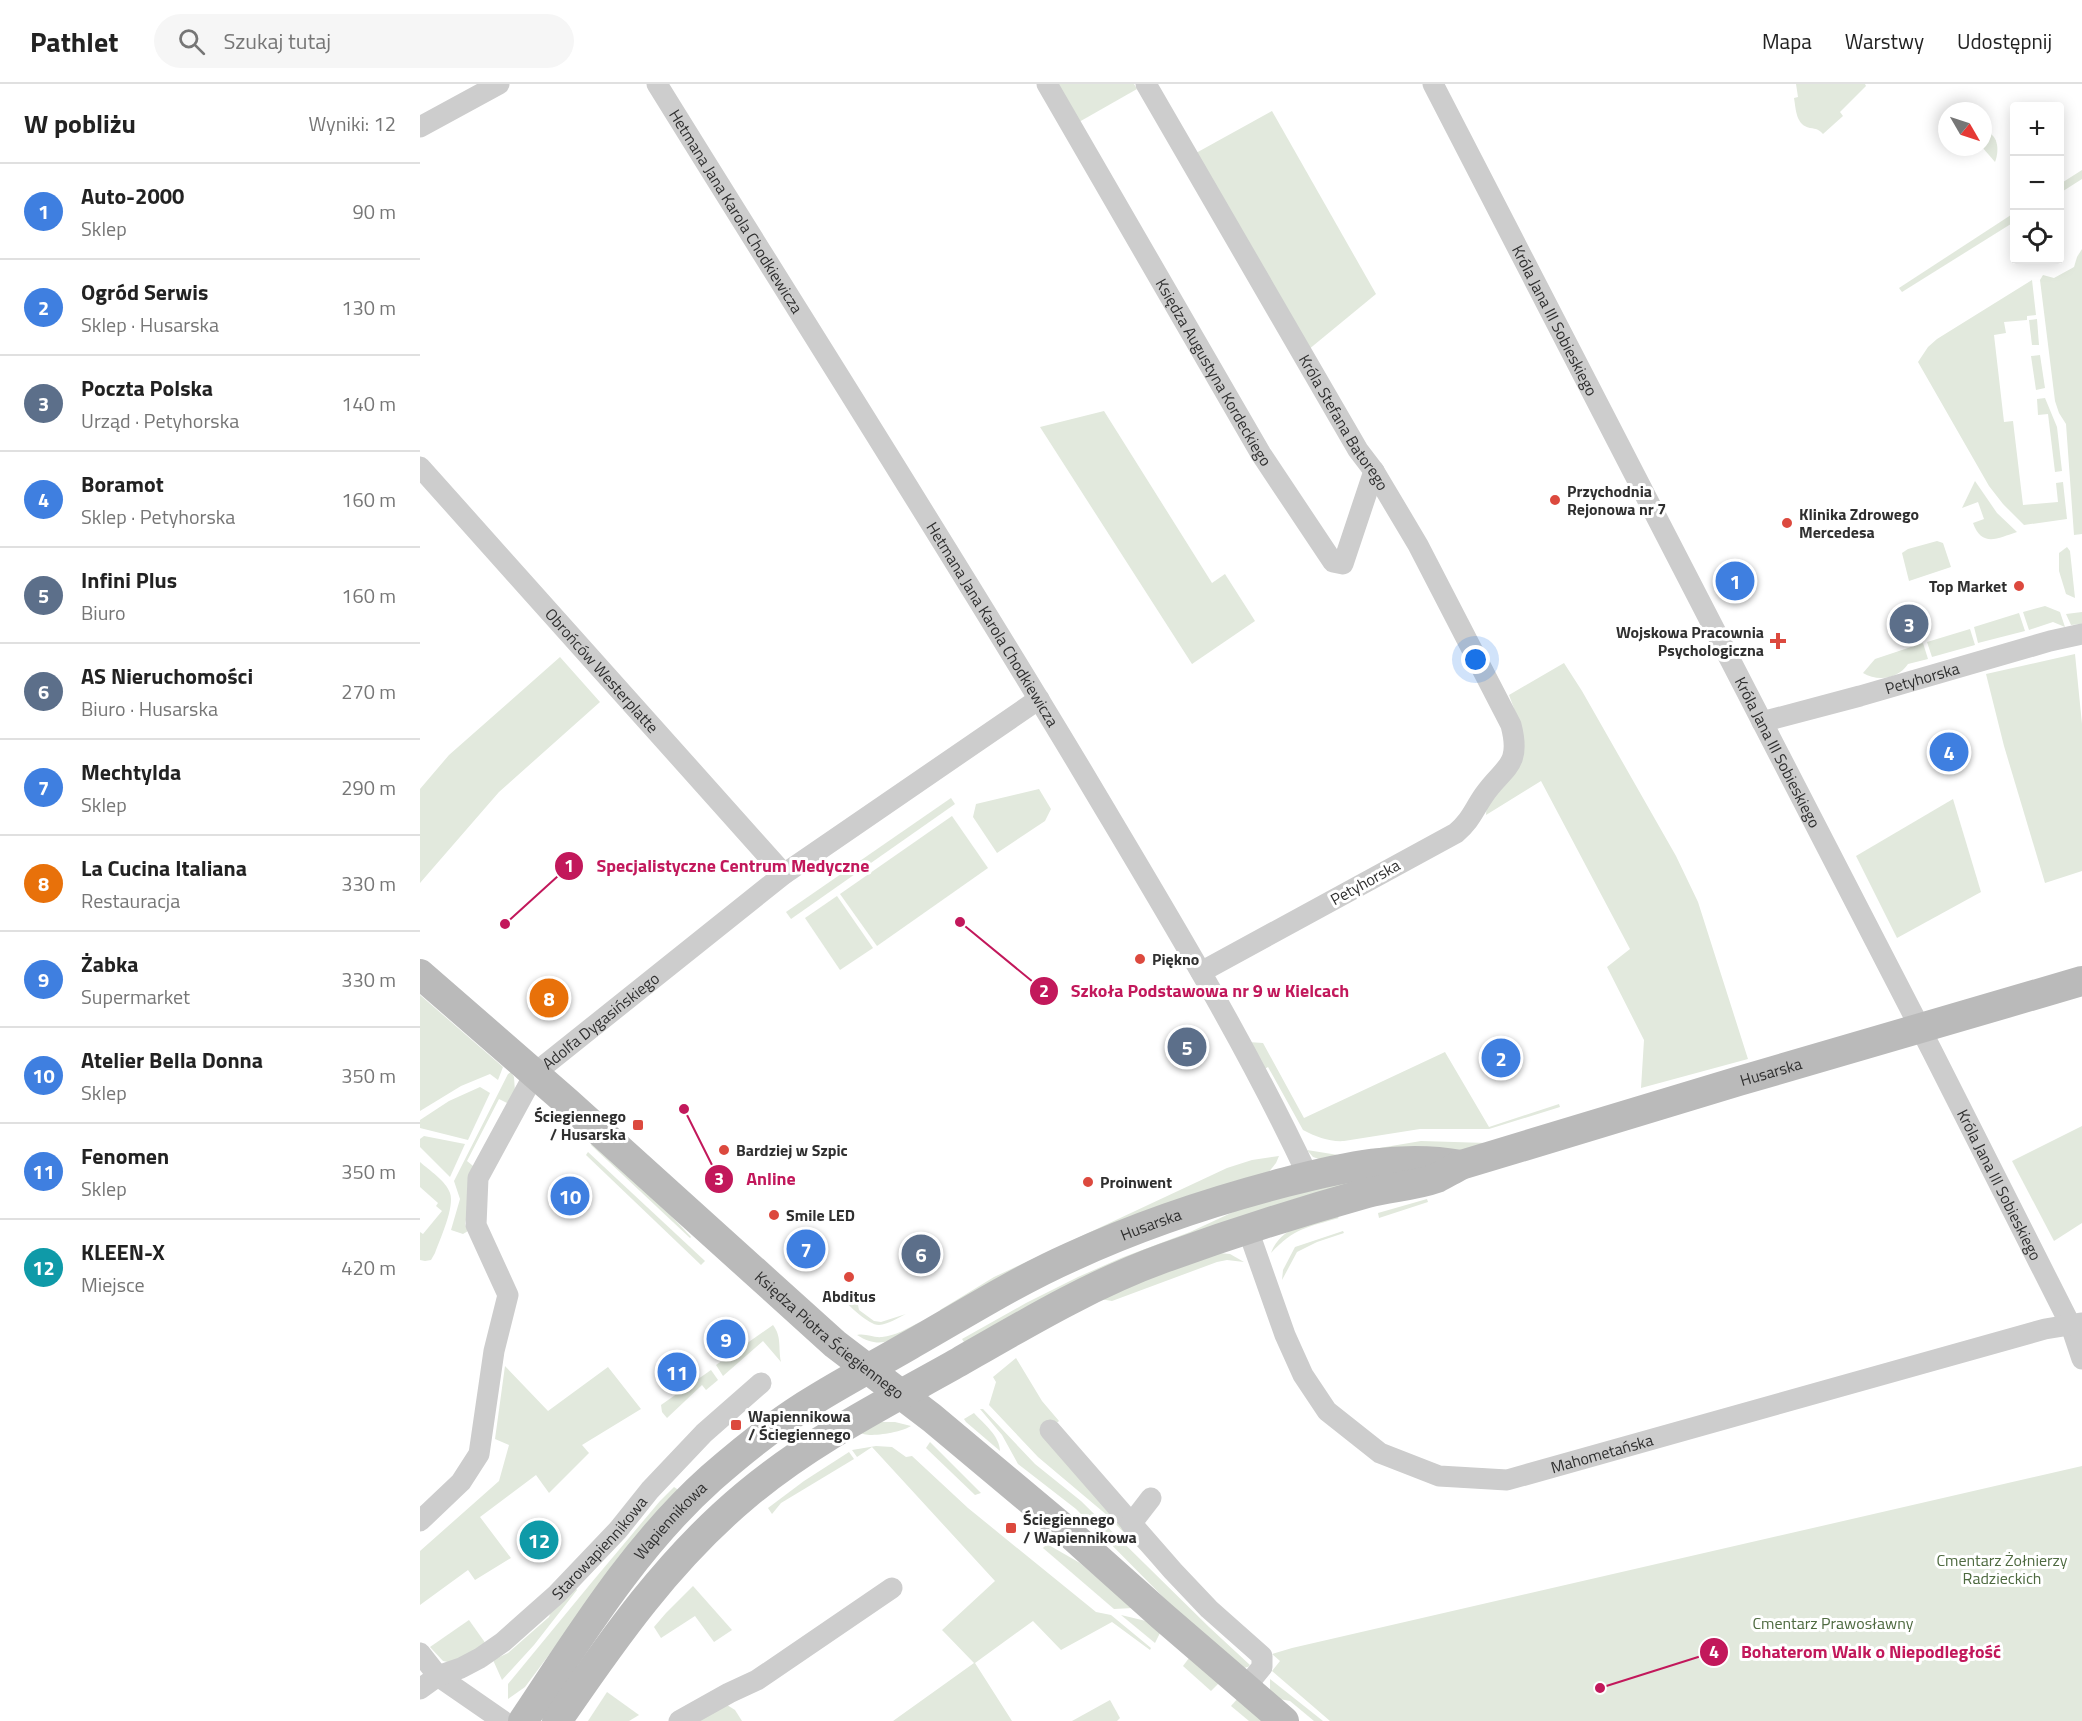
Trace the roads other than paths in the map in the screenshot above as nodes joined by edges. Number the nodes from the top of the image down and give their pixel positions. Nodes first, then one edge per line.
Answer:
1 (499, 84) edge
2 (657, 84) edge
3 (1047, 84) edge
4 (1146, 84) edge
5 (1433, 84) edge
6 (420, 127) edge
7 (420, 467) edge
8 (1374, 471) junction
9 (2082, 634) edge
10 (1039, 699) junction
11 (1762, 722) junction
12 (1508, 768) joint
13 (784, 874) junction
14 (1201, 972) junction
15 (420, 974) edge
16 (2082, 981) edge
17 (1920, 1028) junction
18 (535, 1073) junction
19 (1461, 1165) junction
20 (1308, 1176) junction
21 (1248, 1230) junction
22 (2076, 1324) edge
23 (2082, 1359) edge
24 (867, 1370) junction
25 (761, 1383) dead end
26 (901, 1395) junction
27 (1050, 1430) dead end
28 (1152, 1498) dead end
29 (420, 1521) edge
30 (1131, 1524) junction
31 (892, 1588) dead end
32 (420, 1653) edge
33 (438, 1677) junction
34 (1245, 1688) junction
35 (420, 1689) edge
36 (502, 1721) edge
37 (523, 1721) edge
38 (557, 1721) edge
39 (679, 1721) edge
40 (1284, 1721) edge

1 - 6 street
2 - 10 street, Hetmana Jana Karola Chodkiewicza
3 - 8 street, Księdza Augustyna Kordeckiego
4 - 8 street, Króla Stefana Batorego
5 - 11 street, Króla Jana III Sobieskiego
7 - 13 street, Obrońców Westerplatte
8 - 12 street, Króla Stefana Batorego
9 - 11 street, Petyhorska
10 - 13 street, Adolfa Dygasińskiego
10 - 14 street, Hetmana Jana Karola Chodkiewicza
11 - 17 street, Króla Jana III Sobieskiego
12 - 14 street, Petyhorska
13 - 18 street, Adolfa Dygasińskiego
14 - 20 street, Hetmana Jana Karola Chodkiewicza
15 - 18 main road, Księdza Piotra Ściegiennego
16 - 17 main road, Husarska
17 - 19 main road, Husarska
17 - 22 street, Króla Jana III Sobieskiego
18 - 24 main road, Księdza Piotra Ściegiennego
18 - 29 street, Adolfa Dygasińskiego
19 - 20 main road, Husarska
19 - 21 main road, Husarska
20 - 24 main road, Husarska
21 - 22 street, Mahometańska
21 - 26 main road, Husarska
22 - 23 street, Króla Jana III Sobieskiego
24 - 26 main road, Księdza Piotra Ściegiennego
24 - 37 main road, Wapiennikowa
25 - 33 street, Starowapiennikowa
26 - 34 main road, Księdza Piotra Ściegiennego
26 - 38 main road, Wapiennikowa
27 - 30 street
28 - 30 street
30 - 34 street
31 - 39 street
32 - 33 street
33 - 35 street, Starowapiennikowa
33 - 36 street
34 - 40 main road, Księdza Piotra Ściegiennego

